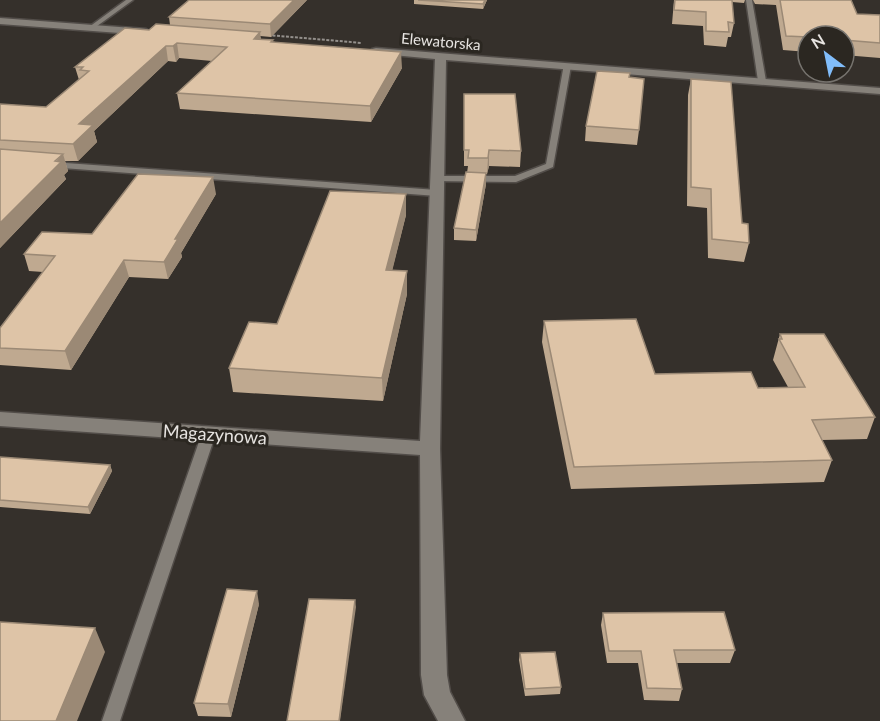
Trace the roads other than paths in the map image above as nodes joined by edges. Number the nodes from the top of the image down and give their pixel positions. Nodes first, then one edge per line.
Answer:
1 (130, 0) edge
2 (749, 0) edge
3 (0, 21) edge
4 (91, 28) junction
5 (161, 33) edge
6 (359, 49) edge
7 (441, 56) junction
8 (567, 66) junction
9 (762, 81) junction
10 (880, 91) edge
11 (47, 164) edge
12 (437, 186) junction
13 (0, 419) edge
14 (209, 433) junction
15 (430, 449) junction
16 (111, 721) edge
17 (452, 721) edge

1 - 4 lane
2 - 9 lane
3 - 4 street
4 - 5 street
6 - 7 street, Elewatorska
7 - 8 street, Elewatorska
7 - 12 street
8 - 9 street, Elewatorska
8 - 12 lane
9 - 10 street, Elewatorska
11 - 12 lane
12 - 15 street
13 - 14 street, Magazynowa
14 - 15 street, Magazynowa
14 - 16 lane
15 - 17 street

